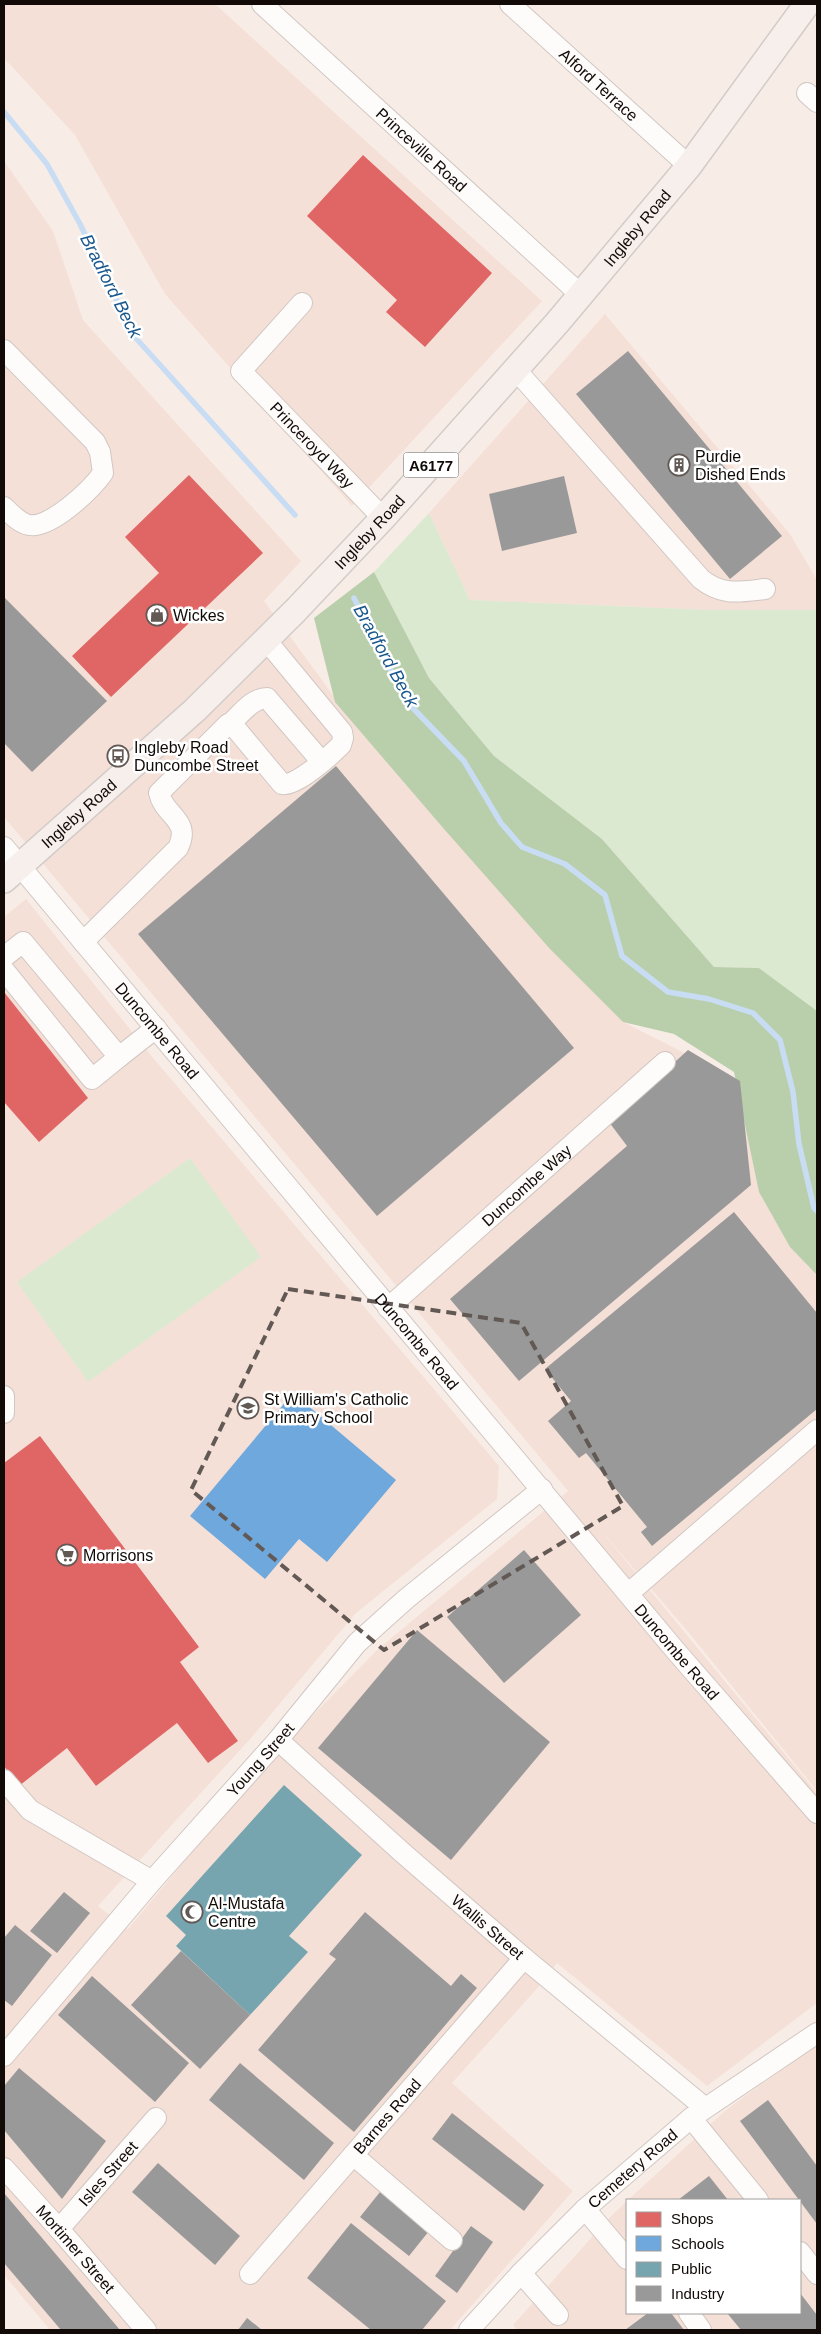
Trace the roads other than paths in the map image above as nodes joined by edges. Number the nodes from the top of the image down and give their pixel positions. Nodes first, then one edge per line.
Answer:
1 (262, 4) edge
2 (510, 4) edge
3 (807, 4) edge
4 (689, 166) junction
5 (581, 295) junction
6 (302, 303) dead end
7 (7, 359) edge
8 (516, 370) junction
9 (4, 507) edge
10 (383, 518) junction
11 (765, 589) dead end
12 (266, 640) junction
13 (230, 724) junction
14 (321, 761) junction
15 (4, 847) edge
16 (12, 874) edge
17 (83, 942) junction
18 (4, 957) edge
19 (4, 970) edge
20 (156, 1028) junction
21 (119, 1057) junction
22 (665, 1062) dead end
23 (388, 1308) junction
24 (4, 1396) edge
25 (4, 1413) edge
26 (817, 1430) edge
27 (542, 1489) junction
28 (629, 1593) junction
29 (278, 1740) junction
30 (4, 1780) edge
31 (817, 1813) edge
32 (152, 1880) junction
33 (524, 1958) junction
34 (817, 2033) edge
35 (4, 2056) edge
36 (697, 2113) junction
37 (156, 2118) dead end
38 (353, 2155) junction
39 (4, 2168) edge
40 (757, 2199) edge
41 (585, 2210) junction
42 (59, 2228) junction
43 (452, 2240) dead end
44 (801, 2253) edge
45 (626, 2258) edge
46 (521, 2272) junction
47 (250, 2274) dead end
48 (817, 2274) edge
49 (690, 2314) edge
50 (558, 2315) dead end
51 (146, 2330) edge
52 (469, 2330) edge
53 (701, 2330) edge

1 - 5 street, Princeville Road
2 - 4 street, Alford Terrace
3 - 4 main road, Ingleby Road / A6177
4 - 5 main road, Ingleby Road / A6177
5 - 8 main road, Ingleby Road / A6177
6 - 10 street, Princeroyd Way
7 - 9 street
8 - 10 main road, Ingleby Road / A6177
8 - 11 street
10 - 12 main road, Ingleby Road / A6177
12 - 14 street
12 - 16 main road, Ingleby Road / A6177
13 - 14 street
13 - 14 street
13 - 17 street
15 - 16 street, Duncombe Road
16 - 17 street, Duncombe Road
17 - 20 street, Duncombe Road
18 - 21 street
19 - 21 street
20 - 21 street
20 - 23 street, Duncombe Road
22 - 23 street, Duncombe Way
23 - 27 street, Duncombe Road
24 - 25 street
26 - 28 street
27 - 28 street, Duncombe Road
27 - 29 street, Young Street
28 - 31 street, Duncombe Road
29 - 32 street, Young Street
29 - 33 street, Wallis Street
30 - 32 street
32 - 35 street, Young Street
33 - 36 street, Wallis Street
33 - 38 street, Barnes Road
34 - 36 street, Cemetery Road
36 - 40 street, Wallis Street
36 - 41 street, Cemetery Road
37 - 42 street, Isles Street
38 - 43 street
38 - 47 street, Barnes Road
39 - 42 street, Mortimer Street
41 - 45 street
41 - 46 street, Cemetery Road
42 - 51 street, Mortimer Street
44 - 48 street
46 - 50 street
46 - 52 street, Cemetery Road
49 - 53 street

